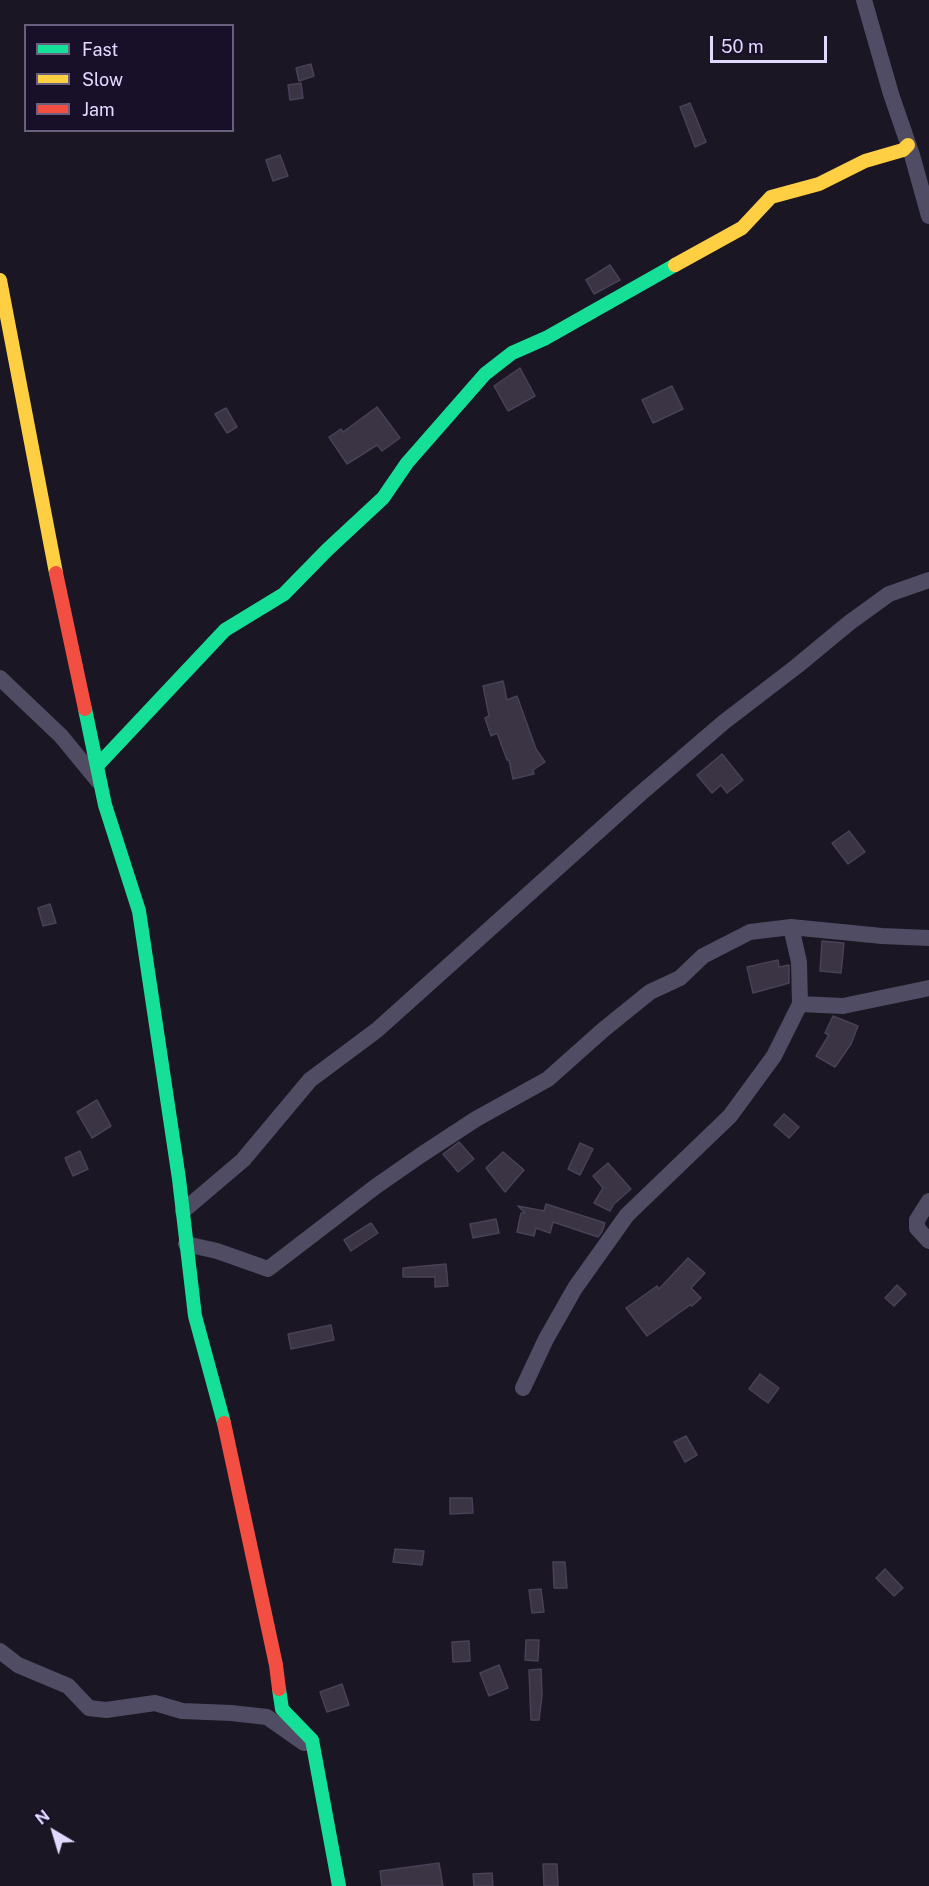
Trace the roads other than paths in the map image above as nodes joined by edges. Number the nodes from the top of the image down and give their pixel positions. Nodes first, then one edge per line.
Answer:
1 (864, 0) edge
2 (908, 145) junction
3 (929, 216) edge
4 (0, 280) edge
5 (929, 580) edge
6 (0, 678) edge
7 (97, 766) junction
8 (100, 784) junction
9 (791, 927) junction
10 (929, 938) edge
11 (929, 988) edge
12 (800, 1004) junction
13 (929, 1201) edge
14 (183, 1211) junction
15 (929, 1241) edge
16 (186, 1244) junction
17 (523, 1388) dead end
18 (0, 1651) edge
19 (314, 1750) junction
20 (339, 1886) edge

1 - 2 street
2 - 3 street
2 - 7 street
4 - 7 street
5 - 14 street
6 - 8 street
7 - 8 street
8 - 14 street
9 - 10 street
9 - 12 street
9 - 16 street
11 - 12 street
12 - 17 street
13 - 15 street
14 - 16 street
16 - 19 street
18 - 19 street
19 - 20 street

